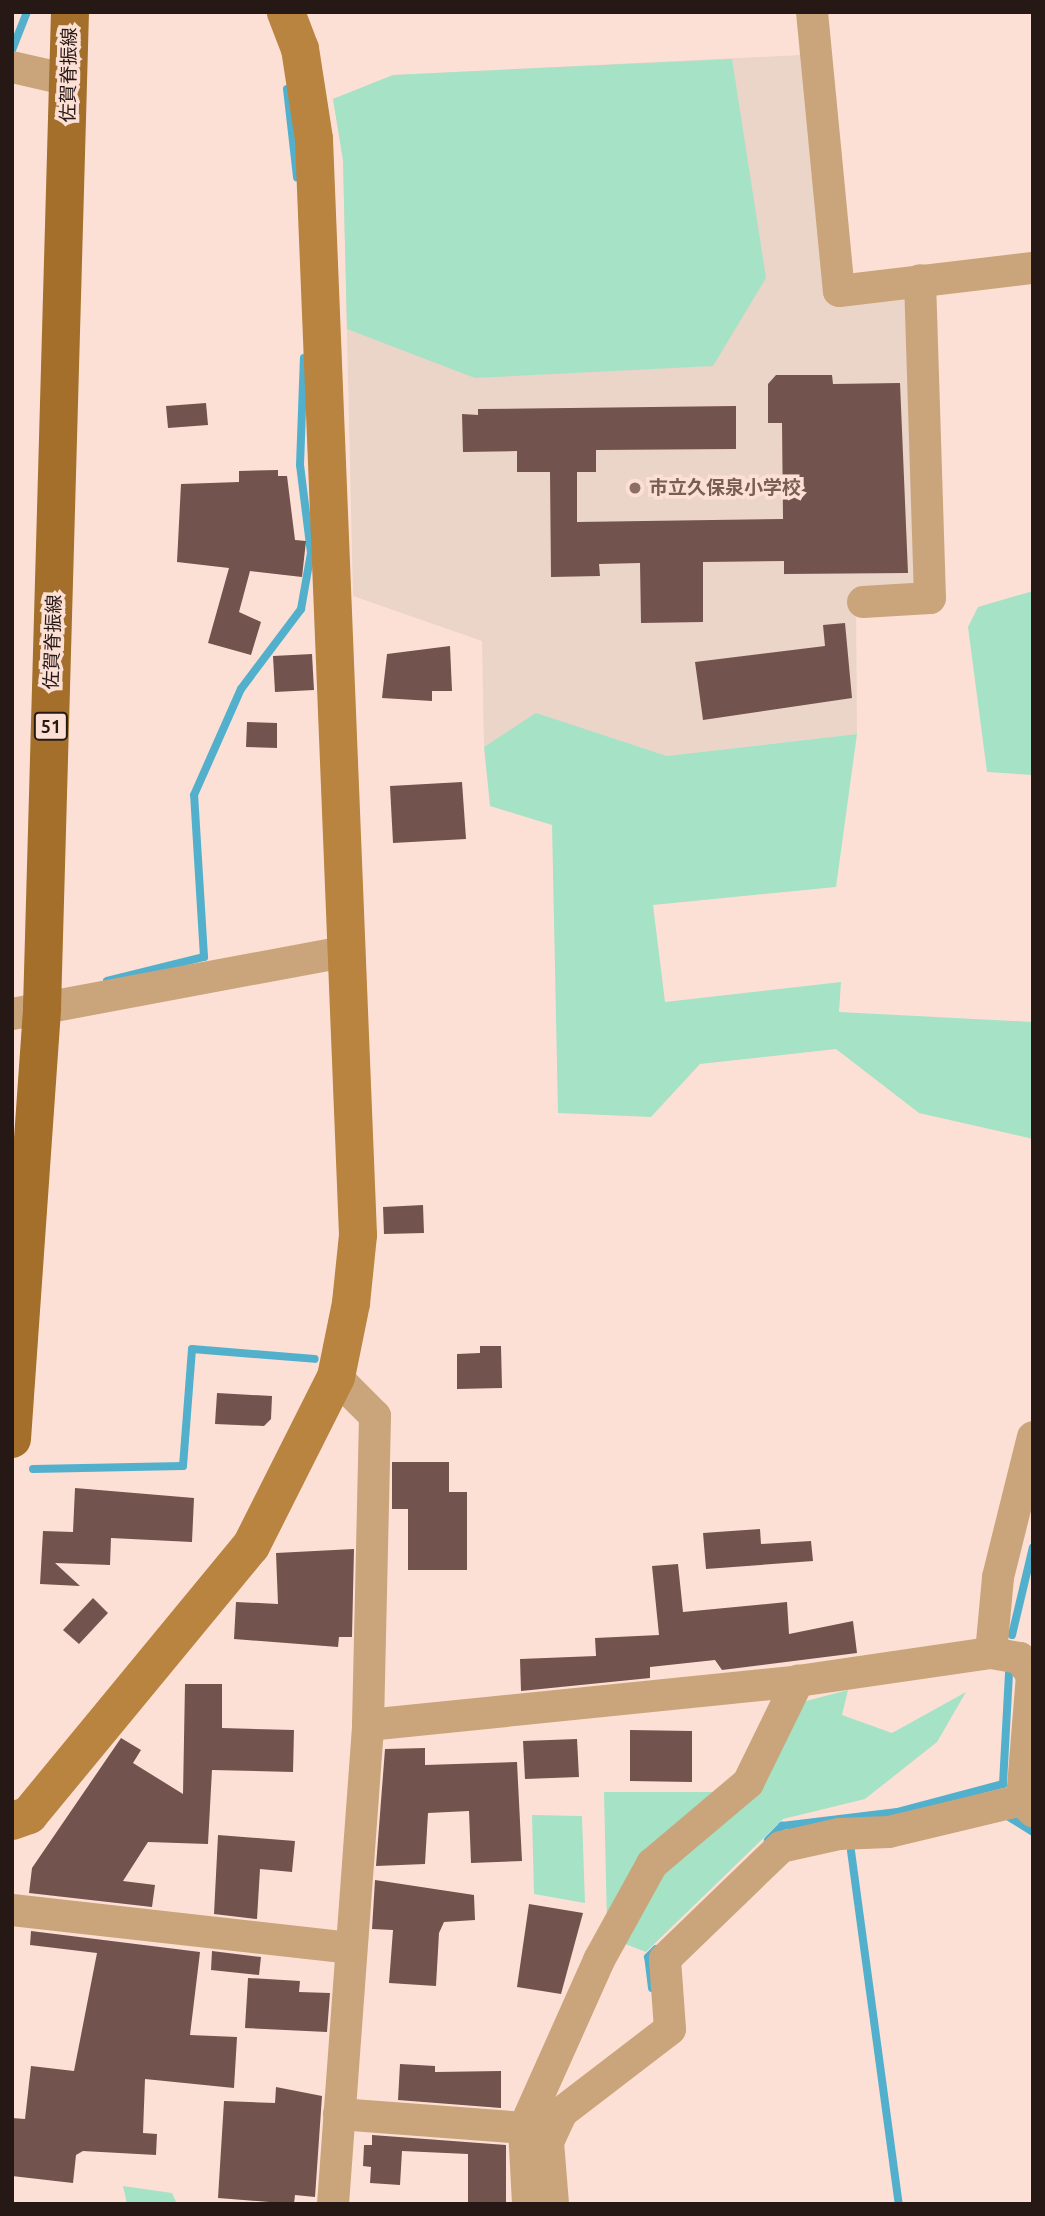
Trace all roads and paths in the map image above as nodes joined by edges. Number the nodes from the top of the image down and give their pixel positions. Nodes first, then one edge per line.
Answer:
1 (70, 12) edge
2 (286, 12) edge
3 (812, 12) edge
4 (20, 68) edge
5 (69, 80) junction
6 (1033, 268) edge
7 (920, 280) junction
8 (863, 602) dead end
9 (349, 951) junction
10 (27, 1011) edge
11 (336, 1377) junction
12 (1033, 1437) edge
13 (12, 1439) edge
14 (991, 1653) junction
15 (798, 1682) junction
16 (368, 1725) junction
17 (1027, 1806) edge
18 (12, 1821) edge
19 (12, 1910) edge
20 (350, 1948) junction
21 (339, 2113) junction
22 (524, 2128) junction
23 (333, 2204) edge
24 (528, 2204) edge
25 (553, 2204) edge

1 - 5 main road, 佐賀脊振線 / 51
2 - 9 street
3 - 7 street
4 - 5 street
5 - 10 main road, 佐賀脊振線 / 51
6 - 7 street
7 - 8 street
9 - 10 street
9 - 11 street
10 - 13 main road, 佐賀脊振線 / 51
11 - 16 street
11 - 18 street
12 - 14 street
14 - 15 street
14 - 17 street
15 - 16 street
15 - 22 street
16 - 20 street
17 - 25 street
19 - 20 street
20 - 21 street
21 - 22 street
21 - 23 street
22 - 24 street

